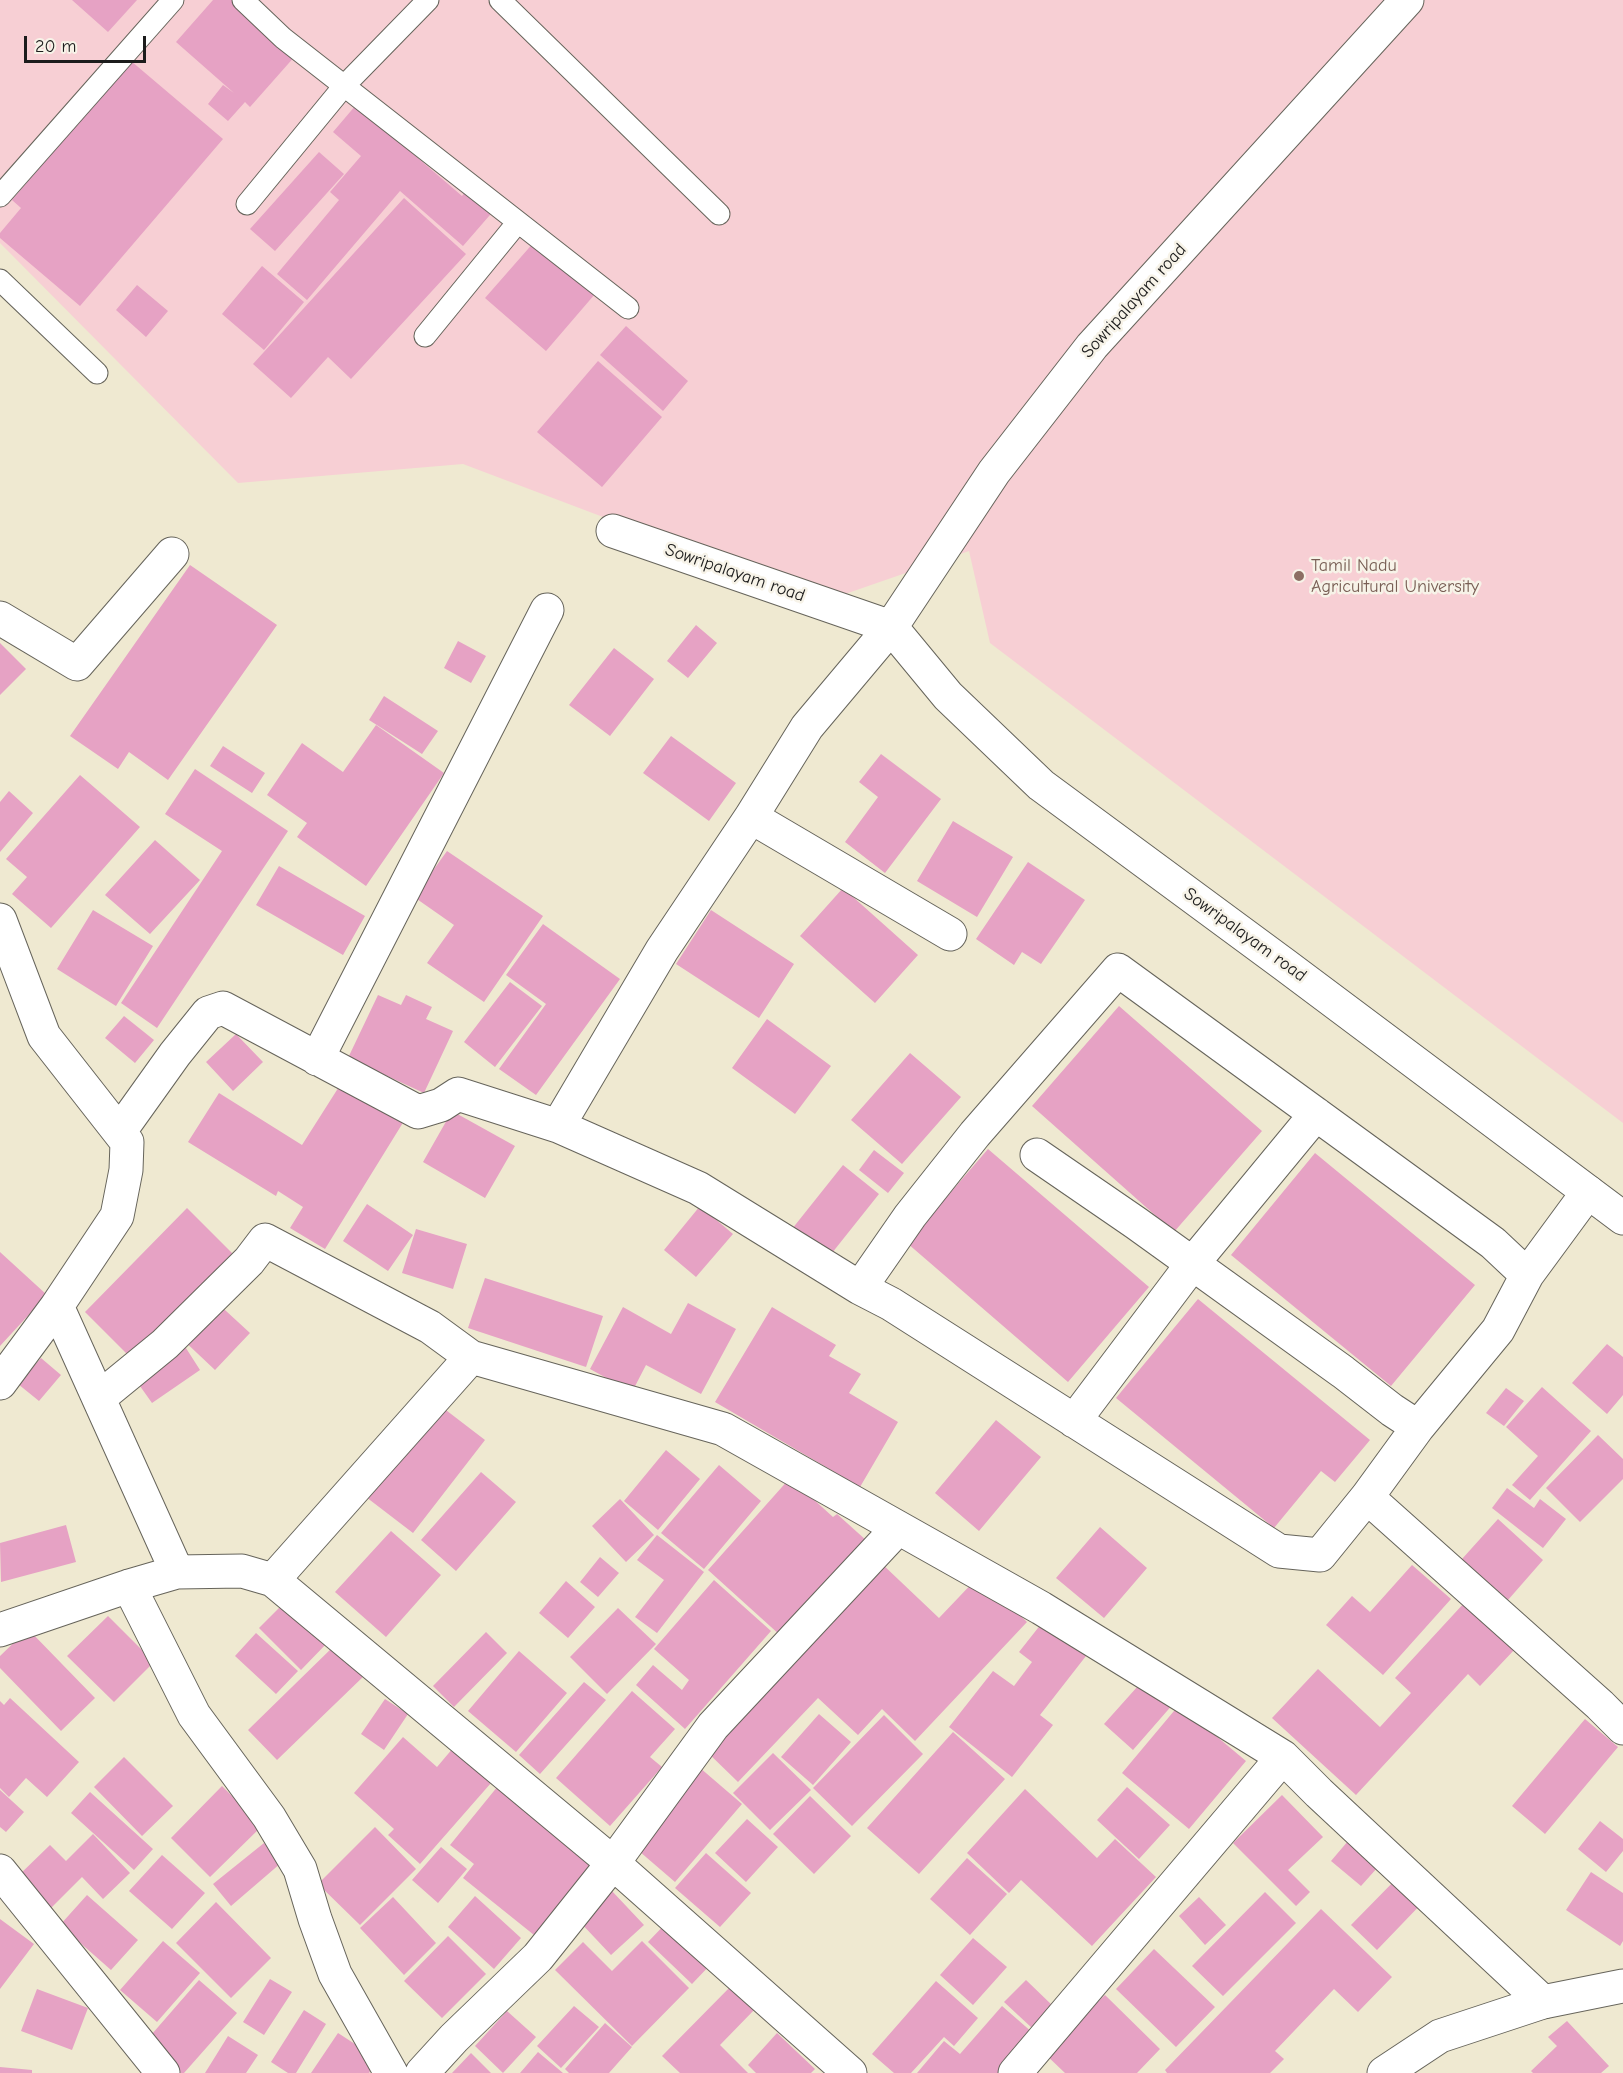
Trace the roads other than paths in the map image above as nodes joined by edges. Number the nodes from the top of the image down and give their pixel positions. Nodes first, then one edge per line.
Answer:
1 (173, 0) edge
2 (243, 0) edge
3 (428, 0) edge
4 (500, 0) edge
5 (1407, 0) edge
6 (344, 86) junction
7 (0, 196) edge
8 (247, 204) dead end
9 (719, 214) dead end
10 (518, 222) junction
11 (0, 280) edge
12 (628, 308) dead end
13 (425, 336) dead end
14 (97, 374) dead end
15 (613, 531) dead end
16 (171, 554) dead end
17 (547, 610) dead end
18 (0, 618) edge
19 (891, 627) junction
20 (751, 817) junction
21 (0, 920) edge
22 (950, 934) dead end
23 (317, 1059) junction
24 (1316, 1114) junction
25 (558, 1126) junction
26 (120, 1131) junction
27 (1037, 1155) dead end
28 (1588, 1192) junction
29 (1623, 1218) edge
30 (1192, 1263) junction
31 (1527, 1275) junction
32 (860, 1288) junction
33 (57, 1306) junction
34 (471, 1357) junction
35 (0, 1383) edge
36 (99, 1398) junction
37 (1074, 1421) junction
38 (1418, 1427) junction
39 (1367, 1497) junction
40 (898, 1528) junction
41 (177, 1572) junction
42 (273, 1580) junction
43 (129, 1586) junction
44 (0, 1630) edge
45 (1623, 1728) edge
46 (1283, 1757) junction
47 (613, 1863) junction
48 (0, 1871) edge
49 (1620, 1992) edge
50 (1543, 2002) junction
51 (163, 2073) edge
52 (391, 2073) edge
53 (422, 2073) edge
54 (850, 2073) edge
55 (1015, 2073) edge
56 (1384, 2073) edge

1 - 7 lane
2 - 6 lane
3 - 6 lane
4 - 9 lane
5 - 19 street, Sowripalayam road
6 - 8 lane
6 - 10 lane
10 - 12 lane
10 - 13 lane
11 - 14 lane
15 - 19 street, Sowripalayam road
16 - 18 street
17 - 23 street
19 - 20 street
19 - 28 street, Sowripalayam road
20 - 22 street
20 - 25 street
21 - 26 street
23 - 25 street
23 - 26 street
24 - 30 street
24 - 31 street
24 - 32 street
25 - 32 street
26 - 33 street
27 - 30 street
28 - 29 street, Sowripalayam road
28 - 31 street
30 - 37 street
30 - 38 street
31 - 38 street
32 - 37 street
33 - 35 street
33 - 36 street
34 - 36 street
34 - 40 street
34 - 42 street
36 - 41 street
37 - 39 street
38 - 39 street
39 - 45 street
40 - 46 street
40 - 47 street
41 - 42 street
41 - 43 street
42 - 47 street
43 - 44 street
43 - 52 street
46 - 50 street
46 - 55 street
47 - 53 street
47 - 54 street
48 - 51 street
49 - 50 street
50 - 56 street

